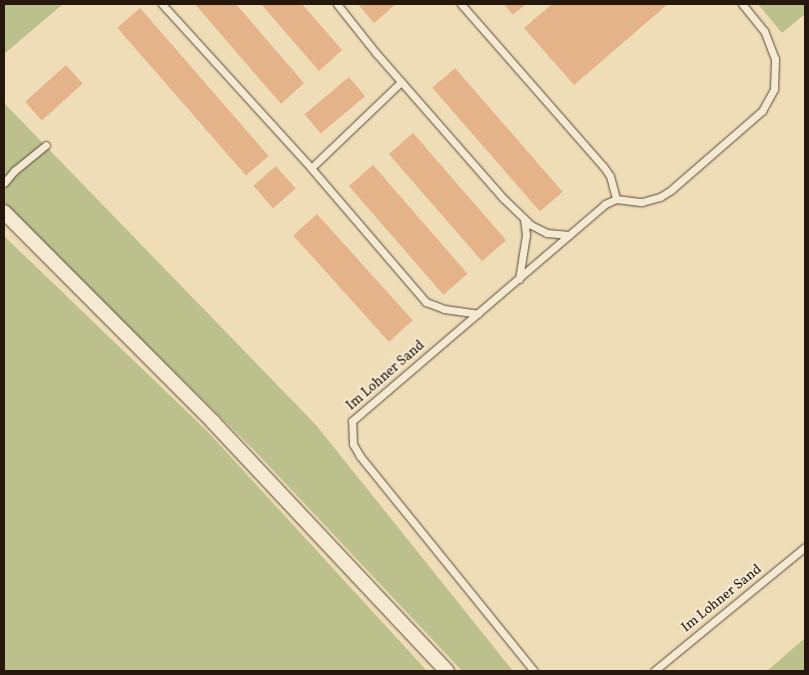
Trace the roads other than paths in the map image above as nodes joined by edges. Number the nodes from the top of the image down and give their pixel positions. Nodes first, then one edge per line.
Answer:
1 (162, 4) edge
2 (337, 4) edge
3 (461, 4) edge
4 (742, 4) edge
5 (401, 82) junction
6 (46, 145) dead end
7 (311, 168) junction
8 (4, 183) edge
9 (616, 199) junction
10 (4, 212) edge
11 (524, 218) junction
12 (570, 235) junction
13 (519, 279) junction
14 (478, 314) junction
15 (805, 547) edge
16 (447, 671) edge
17 (534, 671) edge
18 (654, 671) edge

1 - 7 lane
2 - 5 lane
3 - 9 lane
4 - 9 lane
5 - 7 lane
5 - 11 lane
6 - 8 lane
7 - 14 lane
9 - 12 lane, Im Lohner Sand
10 - 16 street
11 - 12 lane
11 - 13 lane
12 - 13 lane, Im Lohner Sand
13 - 14 lane, Im Lohner Sand
14 - 17 lane, Im Lohner Sand
15 - 18 lane, Im Lohner Sand

